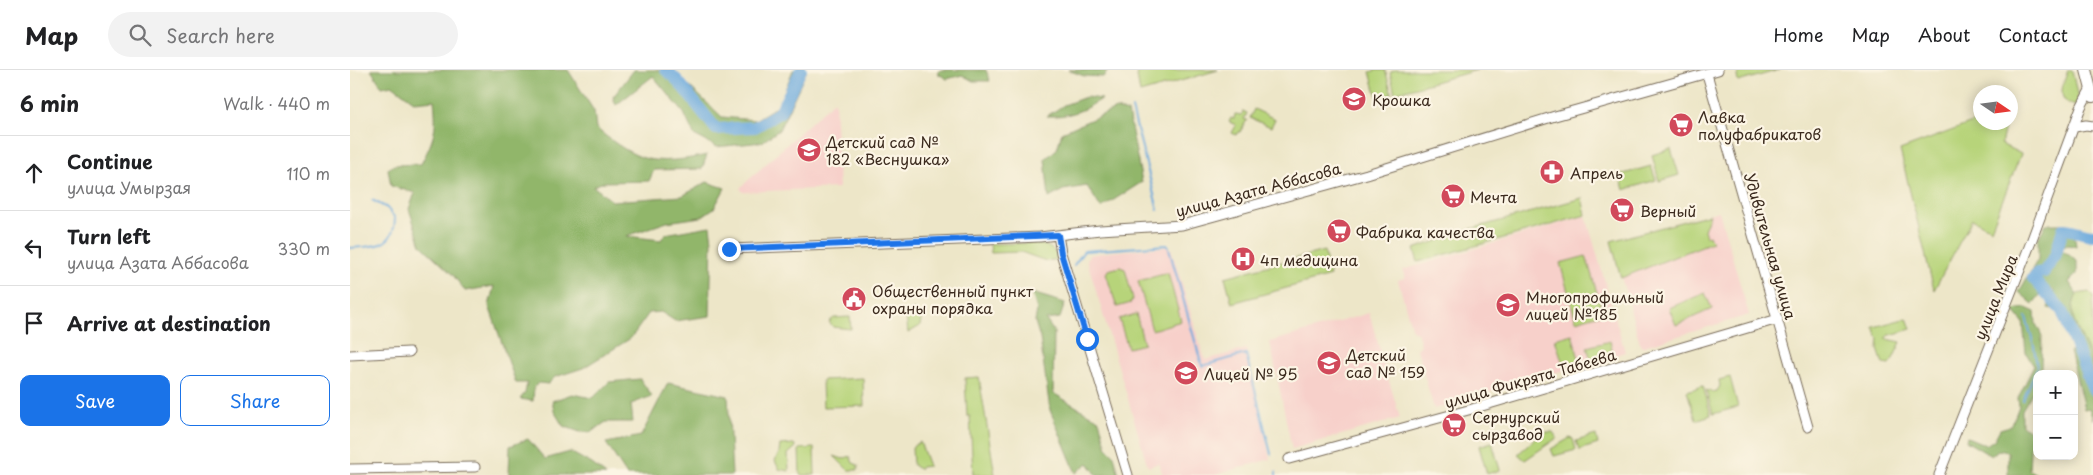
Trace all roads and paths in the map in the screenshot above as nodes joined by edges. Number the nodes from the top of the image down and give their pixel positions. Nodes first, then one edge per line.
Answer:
1 (1718, 70) edge
2 (2086, 70) edge
3 (1707, 74) junction
4 (2092, 93) edge
5 (2093, 126) edge
6 (2075, 127) junction
7 (1058, 235) junction
8 (729, 249) dead end
9 (1778, 319) junction
10 (409, 352) dead end
11 (350, 355) edge
12 (1808, 427) dead end
13 (1290, 459) dead end
14 (475, 467) dead end
15 (350, 470) edge
16 (1940, 474) edge
17 (1128, 475) edge

1 - 3 street, улица Азата Аббасова
2 - 4 main road
3 - 7 street, улица Азата Аббасова
3 - 9 street, Удивительная улица
4 - 6 street, улица Мира
5 - 6 street
6 - 16 street, улица Мира
7 - 8 street, улица Азата Аббасова
7 - 17 street
9 - 12 street, Удивительная улица
9 - 13 street, улица Фикрята Табеева
10 - 11 street
14 - 15 street

